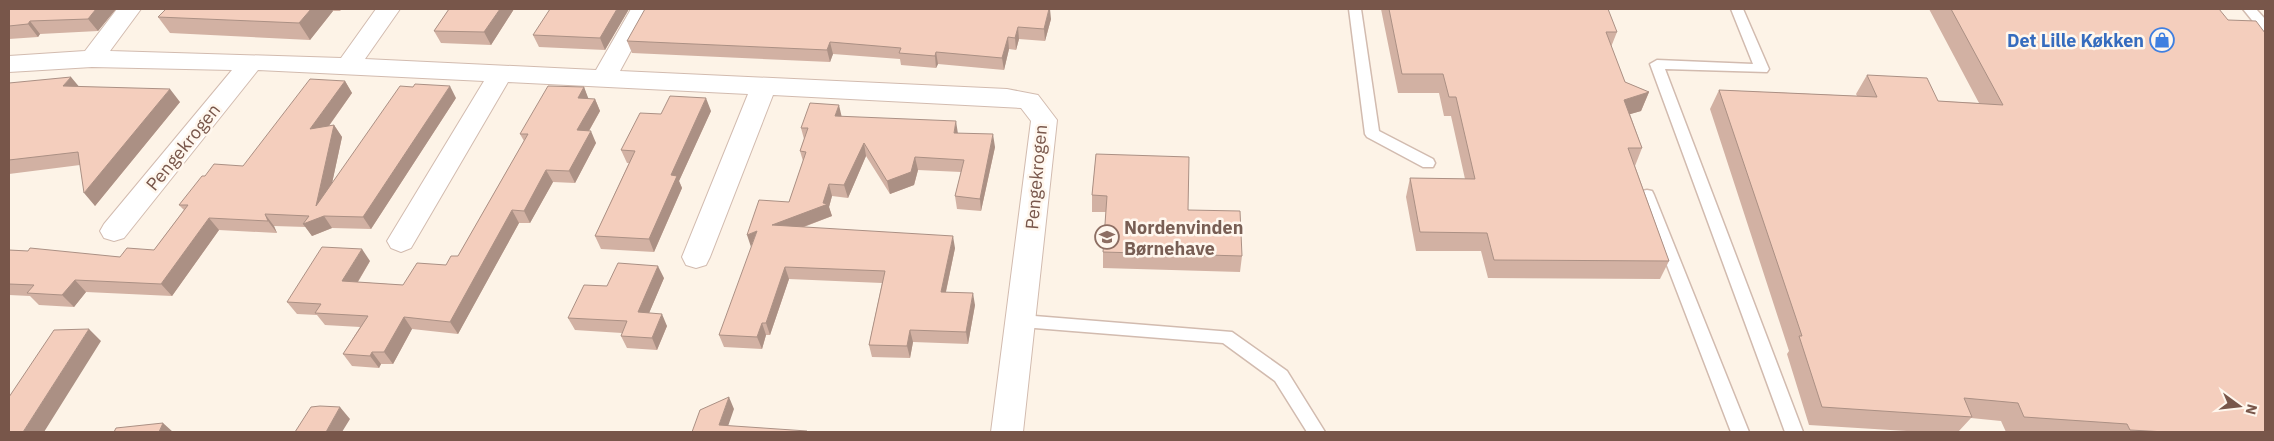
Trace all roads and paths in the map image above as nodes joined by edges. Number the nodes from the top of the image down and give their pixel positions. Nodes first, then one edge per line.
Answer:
1 (129, 9) edge
2 (388, 9) edge
3 (1355, 9) edge
4 (1737, 9) edge
5 (2249, 9) edge
6 (639, 14) dead end
7 (2265, 27) edge
8 (92, 59) junction
9 (252, 62) junction
10 (9, 64) edge
11 (348, 66) junction
12 (500, 75) junction
13 (603, 79) junction
14 (764, 86) junction
15 (1428, 163) dead end
16 (1647, 195) edge
17 (114, 231) dead end
18 (401, 241) dead end
19 (696, 257) dead end
20 (1022, 321) junction
21 (1007, 432) edge
22 (1316, 432) edge
23 (1740, 432) edge
24 (1794, 432) edge

1 - 8 street
2 - 11 street
3 - 15 lane
4 - 24 lane
5 - 7 lane
6 - 13 street
8 - 9 street, Pengekrogen
8 - 10 street, Pengekrogen
9 - 11 street, Pengekrogen
9 - 17 street, Pengekrogen
11 - 12 street, Pengekrogen
12 - 13 street, Pengekrogen
12 - 18 street
13 - 14 street, Pengekrogen
14 - 19 street
14 - 20 street, Pengekrogen
16 - 23 lane
20 - 21 street, Pengekrogen
20 - 22 lane

